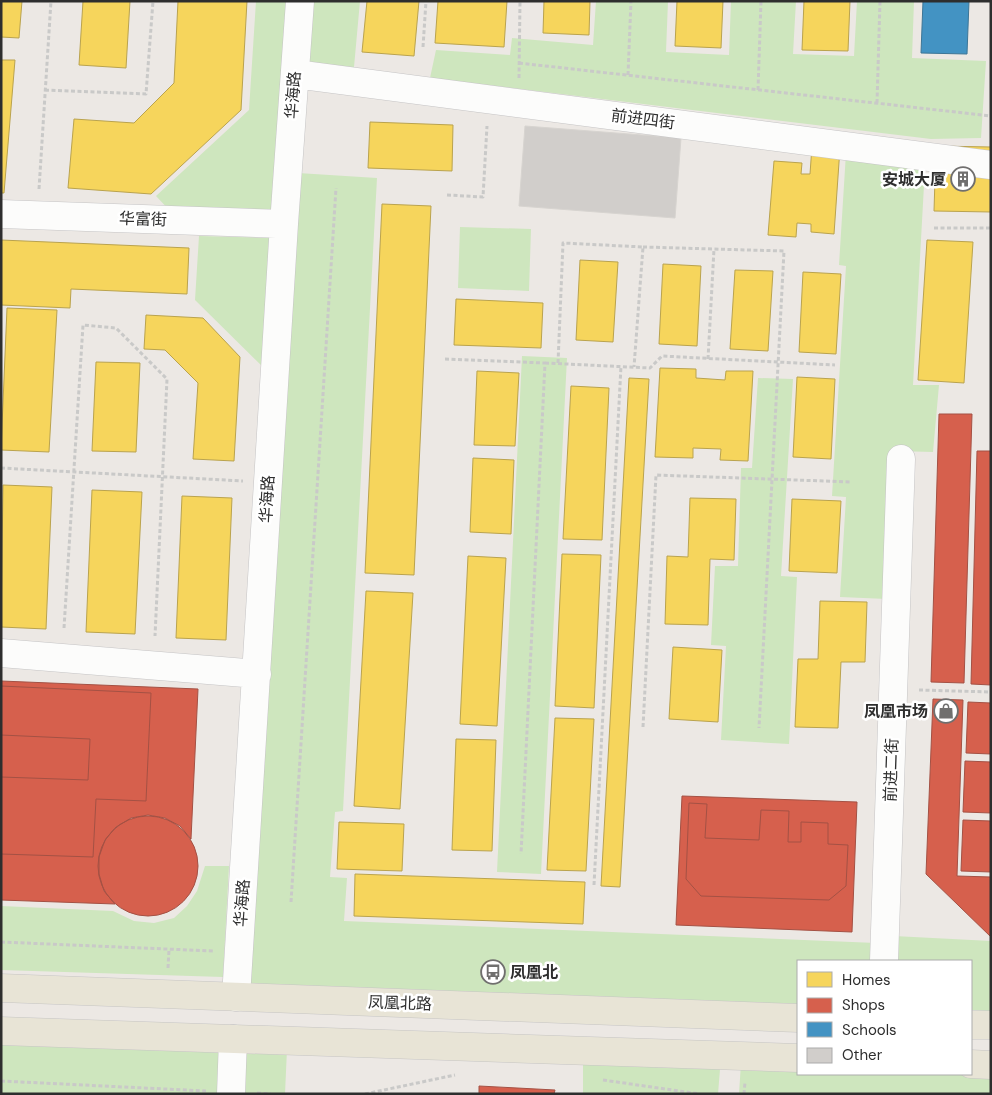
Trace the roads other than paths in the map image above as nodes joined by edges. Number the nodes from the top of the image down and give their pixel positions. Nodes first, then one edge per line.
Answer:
1 (300, 1) edge
2 (295, 74) junction
3 (991, 165) edge
4 (1, 214) edge
5 (284, 224) junction
6 (901, 459) dead end
7 (1, 654) edge
8 (256, 674) junction
9 (884, 960) edge
10 (1, 988) edge
11 (236, 997) junction
12 (797, 1018) edge
13 (972, 1025) edge
14 (991, 1026) edge
15 (1, 1030) edge
16 (233, 1039) junction
17 (797, 1058) edge
18 (972, 1064) edge
19 (991, 1065) edge
20 (231, 1093) edge

1 - 2 street, 华海路
2 - 3 street, 前进四街
2 - 5 street, 华海路
4 - 5 street, 华富街
5 - 8 street, 华海路
6 - 9 street, 前进二街
7 - 8 street
8 - 11 street, 华海路
10 - 11 main road, 凤凰北路
11 - 12 main road, 凤凰北路
13 - 14 main road
15 - 16 main road
16 - 17 main road
16 - 20 street
18 - 19 main road

